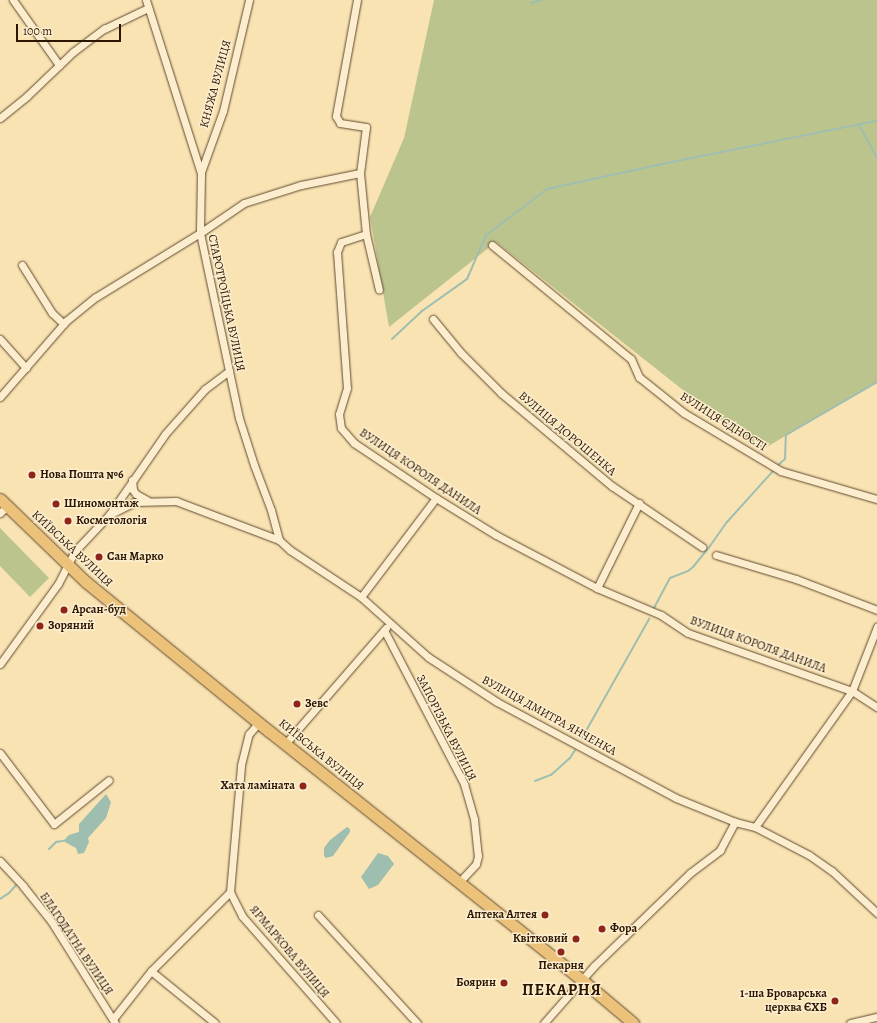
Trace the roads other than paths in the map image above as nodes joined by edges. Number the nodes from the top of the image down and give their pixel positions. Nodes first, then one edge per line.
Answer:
1 (13, 0) edge
2 (146, 0) edge
3 (249, 0) edge
4 (357, 0) edge
5 (148, 8) junction
6 (59, 65) junction
7 (0, 118) edge
8 (201, 173) junction
9 (360, 174) junction
10 (200, 233) junction
11 (366, 234) junction
12 (492, 245) dead end
13 (22, 265) dead end
14 (380, 290) dead end
15 (433, 319) dead end
16 (64, 324) junction
17 (0, 339) edge
18 (26, 368) junction
19 (229, 371) junction
20 (0, 397) edge
21 (132, 480) junction
22 (436, 498) junction
23 (877, 499) edge
24 (149, 501) junction
25 (639, 503) junction
26 (2, 506) edge
27 (109, 515) junction
28 (279, 540) junction
29 (702, 546) dead end
30 (716, 555) dead end
31 (67, 565) junction
32 (597, 588) junction
33 (361, 597) junction
34 (877, 610) edge
35 (390, 623) junction
36 (877, 627) edge
37 (384, 630) junction
38 (0, 664) edge
39 (852, 691) junction
40 (877, 707) edge
41 (259, 722) junction
42 (285, 744) junction
43 (0, 753) edge
44 (109, 780) dead end
45 (735, 822) junction
46 (755, 827) junction
47 (0, 861) edge
48 (459, 882) junction
49 (230, 892) junction
50 (877, 913) edge
51 (318, 915) dead end
52 (151, 971) junction
53 (582, 980) junction
54 (877, 1017) edge
55 (114, 1021) edge
56 (215, 1023) edge
57 (336, 1023) edge
58 (417, 1023) edge
59 (544, 1023) edge
60 (633, 1023) edge
61 (851, 1023) edge

1 - 6 street
2 - 5 street, СТАРОТРОЇЦЬКА ВУЛИЦЯ
3 - 8 street, КНЯЖА ВУЛИЦЯ
4 - 9 street
5 - 6 street
5 - 8 street, СТАРОТРОЇЦЬКА ВУЛИЦЯ
6 - 7 street
8 - 10 street, СТАРОТРОЇЦЬКА ВУЛИЦЯ
9 - 10 street
9 - 11 street
10 - 16 street
10 - 19 street, СТАРОТРОЇЦЬКА ВУЛИЦЯ
11 - 14 street
11 - 22 street, ВУЛИЦЯ КОРОЛЯ ДАНИЛА
12 - 23 street, ВУЛИЦЯ ЄДНОСТІ
13 - 16 street
15 - 25 street, ВУЛИЦЯ ДОРОШЕНКА
16 - 18 street
17 - 18 street
18 - 20 street
19 - 21 street
19 - 28 street, СТАРОТРОЇЦЬКА ВУЛИЦЯ
21 - 24 street
21 - 27 street
22 - 32 street, ВУЛИЦЯ КОРОЛЯ ДАНИЛА
22 - 33 street
24 - 27 street, ВУЛИЦЯ ДМИТРА ЯНЧЕНКА
24 - 28 street, ВУЛИЦЯ ДМИТРА ЯНЧЕНКА
25 - 29 street, ВУЛИЦЯ ДОРОШЕНКА
25 - 32 street
26 - 31 main road, КИЇВСЬКА ВУЛИЦЯ
27 - 31 street
28 - 33 street, ВУЛИЦЯ ДМИТРА ЯНЧЕНКА
30 - 34 street
31 - 38 street
31 - 41 main road, КИЇВСЬКА ВУЛИЦЯ
32 - 39 street, ВУЛИЦЯ КОРОЛЯ ДАНИЛА
33 - 35 street, ВУЛИЦЯ ДМИТРА ЯНЧЕНКА
35 - 37 street
35 - 45 street, ВУЛИЦЯ ДМИТРА ЯНЧЕНКА
36 - 39 street
37 - 42 street
37 - 48 street, ЗАПОРІЗЬКА ВУЛИЦЯ
39 - 40 street, ВУЛИЦЯ КОРОЛЯ ДАНИЛА
39 - 46 street
41 - 42 main road, КИЇВСЬКА ВУЛИЦЯ
41 - 49 street
42 - 48 main road, КИЇВСЬКА ВУЛИЦЯ
43 - 44 street
45 - 46 street, ВУЛИЦЯ ДМИТРА ЯНЧЕНКА
45 - 53 street
46 - 50 street, ВУЛИЦЯ ДМИТРА ЯНЧЕНКА
47 - 55 street, БЛАГОДАТНА ВУЛИЦЯ
48 - 53 main road, КИЇВСЬКА ВУЛИЦЯ
49 - 52 street
49 - 57 street, ЯРМАРКОВА ВУЛИЦЯ
51 - 58 street
52 - 55 street
52 - 56 street
53 - 59 street
53 - 60 main road, КИЇВСЬКА ВУЛИЦЯ
54 - 61 street

